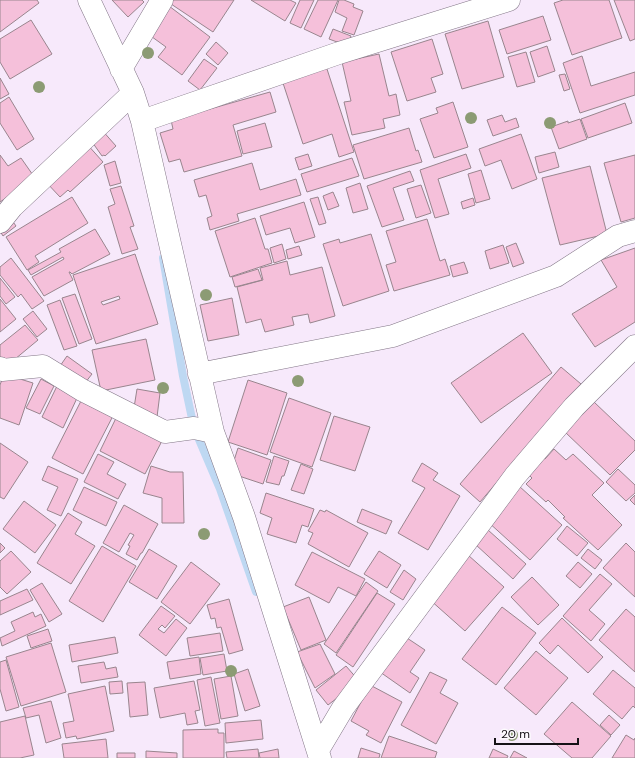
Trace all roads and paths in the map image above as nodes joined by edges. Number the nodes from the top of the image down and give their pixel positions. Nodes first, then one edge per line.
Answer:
1 (89, 0) edge
2 (162, 0) edge
3 (509, 0) edge
4 (121, 69) junction
5 (133, 93) junction
6 (142, 121) junction
7 (0, 222) edge
8 (635, 231) edge
9 (635, 346) edge
10 (0, 368) edge
11 (199, 374) junction
12 (213, 432) junction
13 (319, 754) edge

1 - 4 street
2 - 4 street
3 - 6 street
4 - 5 street
5 - 6 street
5 - 7 street
6 - 11 street
8 - 11 street
9 - 13 street
10 - 12 street
11 - 12 street
12 - 13 street

